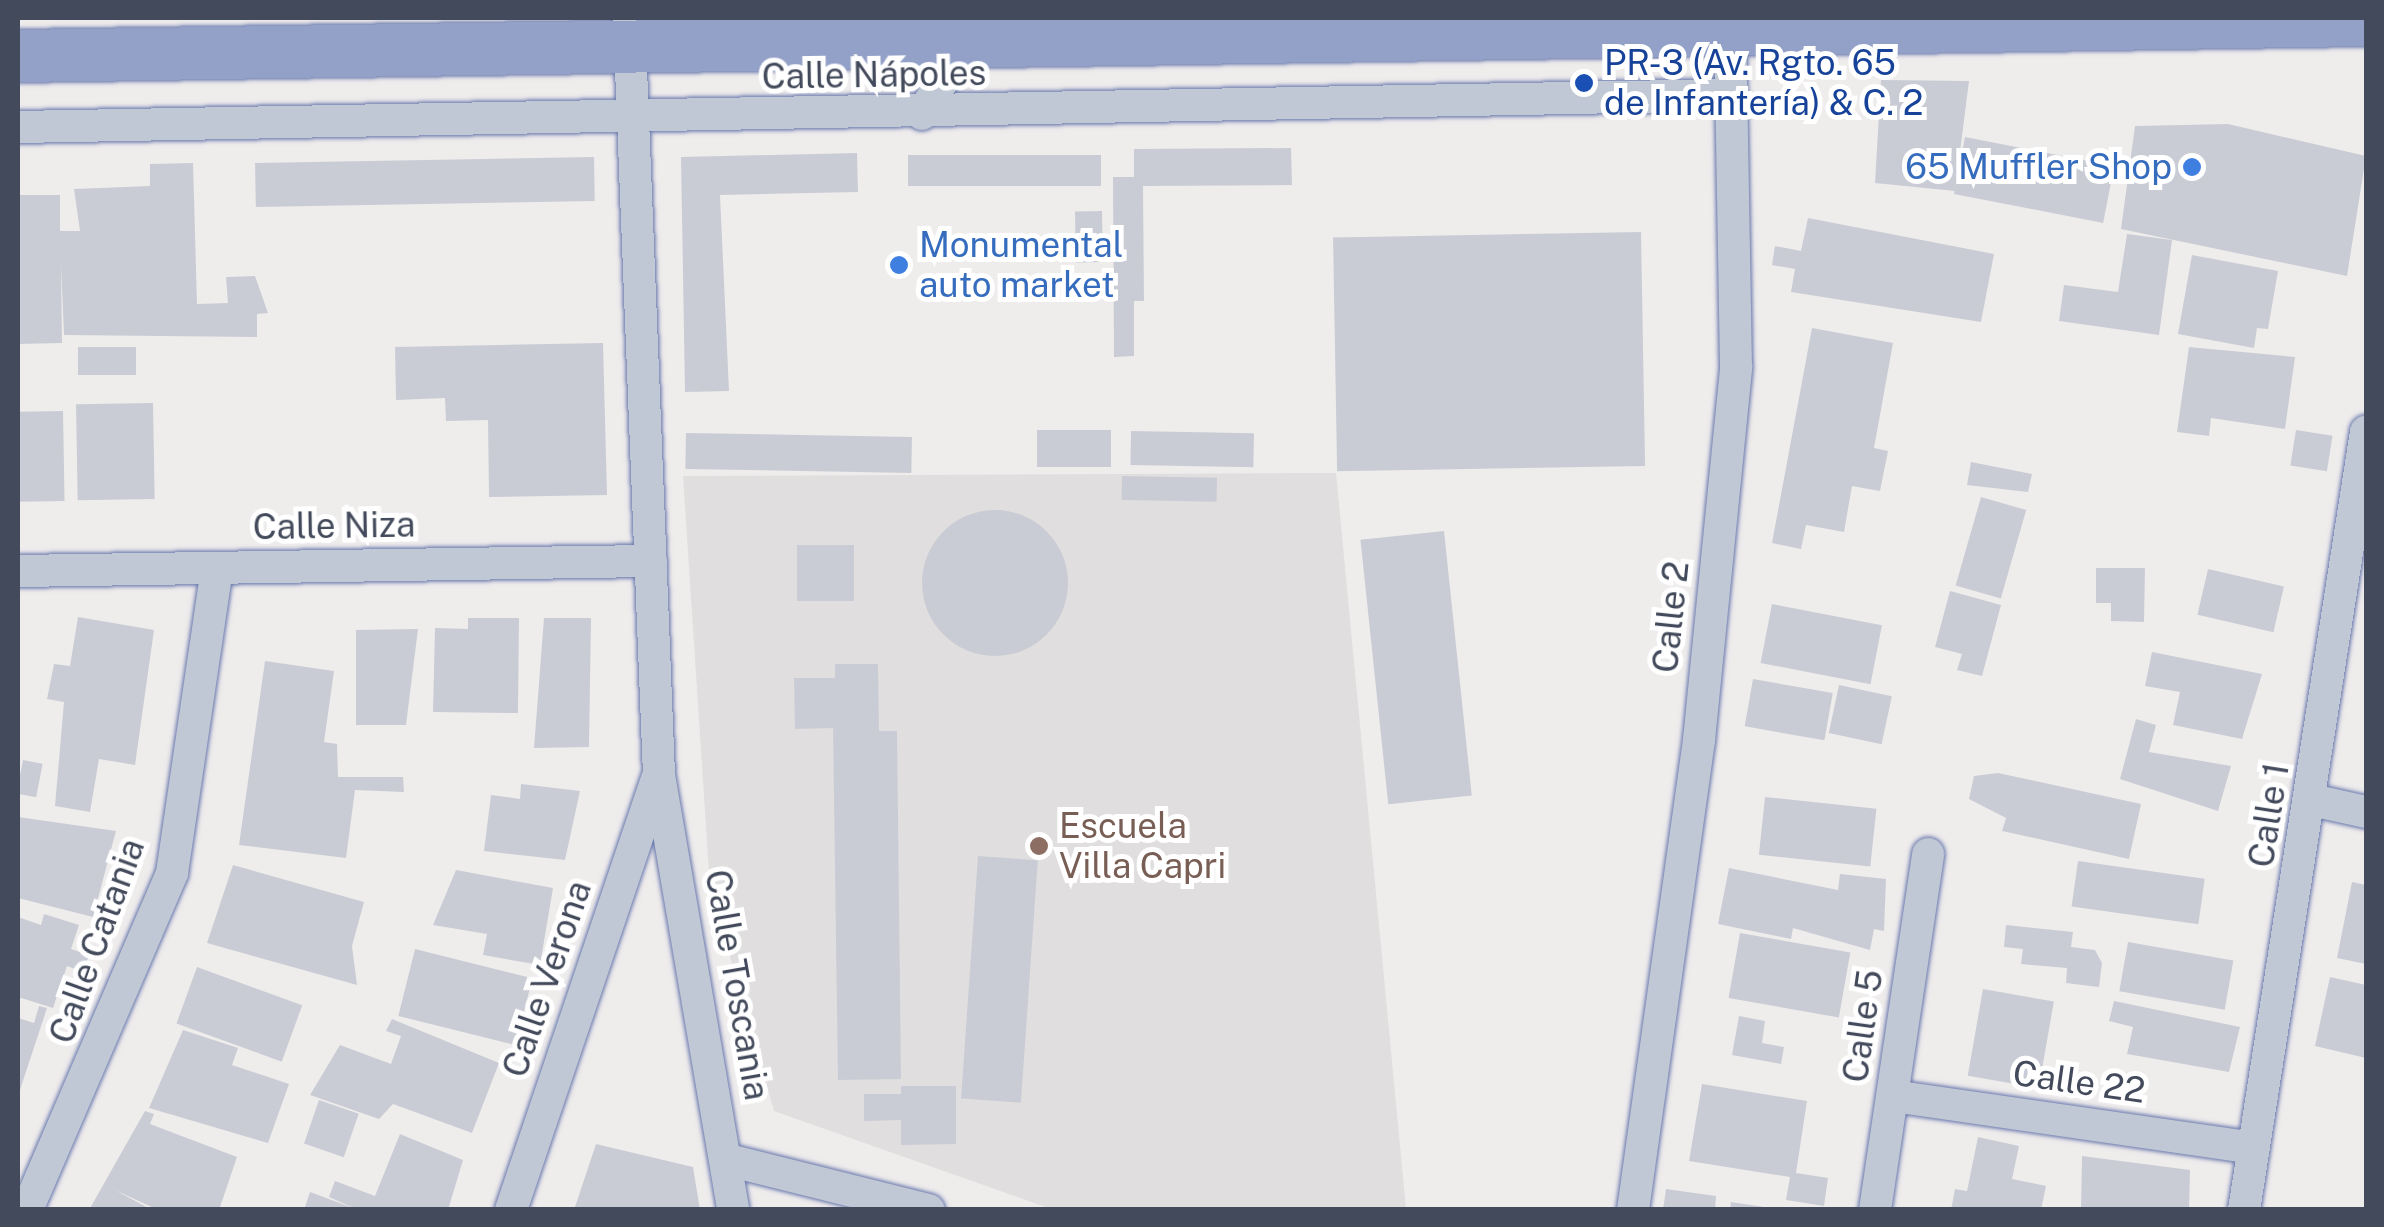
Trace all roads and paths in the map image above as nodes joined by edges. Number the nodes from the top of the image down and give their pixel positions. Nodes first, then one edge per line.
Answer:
1 (2366, 20) edge
2 (1730, 29) junction
3 (628, 31) edge
4 (970, 39) junction
5 (18, 56) edge
6 (1732, 95) junction
7 (922, 114) junction
8 (632, 120) junction
9 (18, 127) edge
10 (2366, 432) edge
11 (651, 561) junction
12 (217, 568) junction
13 (18, 572) edge
14 (658, 775) junction
15 (2312, 800) junction
16 (2366, 812) edge
17 (1928, 854) dead end
18 (1893, 1096) junction
19 (2253, 1148) junction
20 (728, 1160) junction
21 (27, 1210) edge
22 (511, 1210) edge
23 (733, 1210) edge
24 (929, 1210) edge
25 (1634, 1210) edge
26 (1875, 1210) edge
27 (2244, 1210) edge

1 - 2 highway
2 - 4 highway
2 - 6 street, Calle 2
3 - 4 highway
3 - 5 highway
3 - 8 street
4 - 7 street
6 - 7 street, Calle Nápoles
6 - 25 street, Calle 2
7 - 8 street, Calle Nápoles
8 - 9 street, Calle Nápoles
8 - 11 street
10 - 15 street, Calle 1
11 - 12 street, Calle Niza
11 - 14 street
12 - 13 street, Calle Niza
12 - 21 street, Calle Catania
14 - 20 street, Calle Toscania
14 - 22 street, Calle Verona
15 - 16 street
15 - 19 street, Calle 1
17 - 18 street, Calle 5
18 - 19 street, Calle 22
18 - 26 street, Calle 5
19 - 27 street, Calle 1
20 - 23 street, Calle Toscania
20 - 24 street

